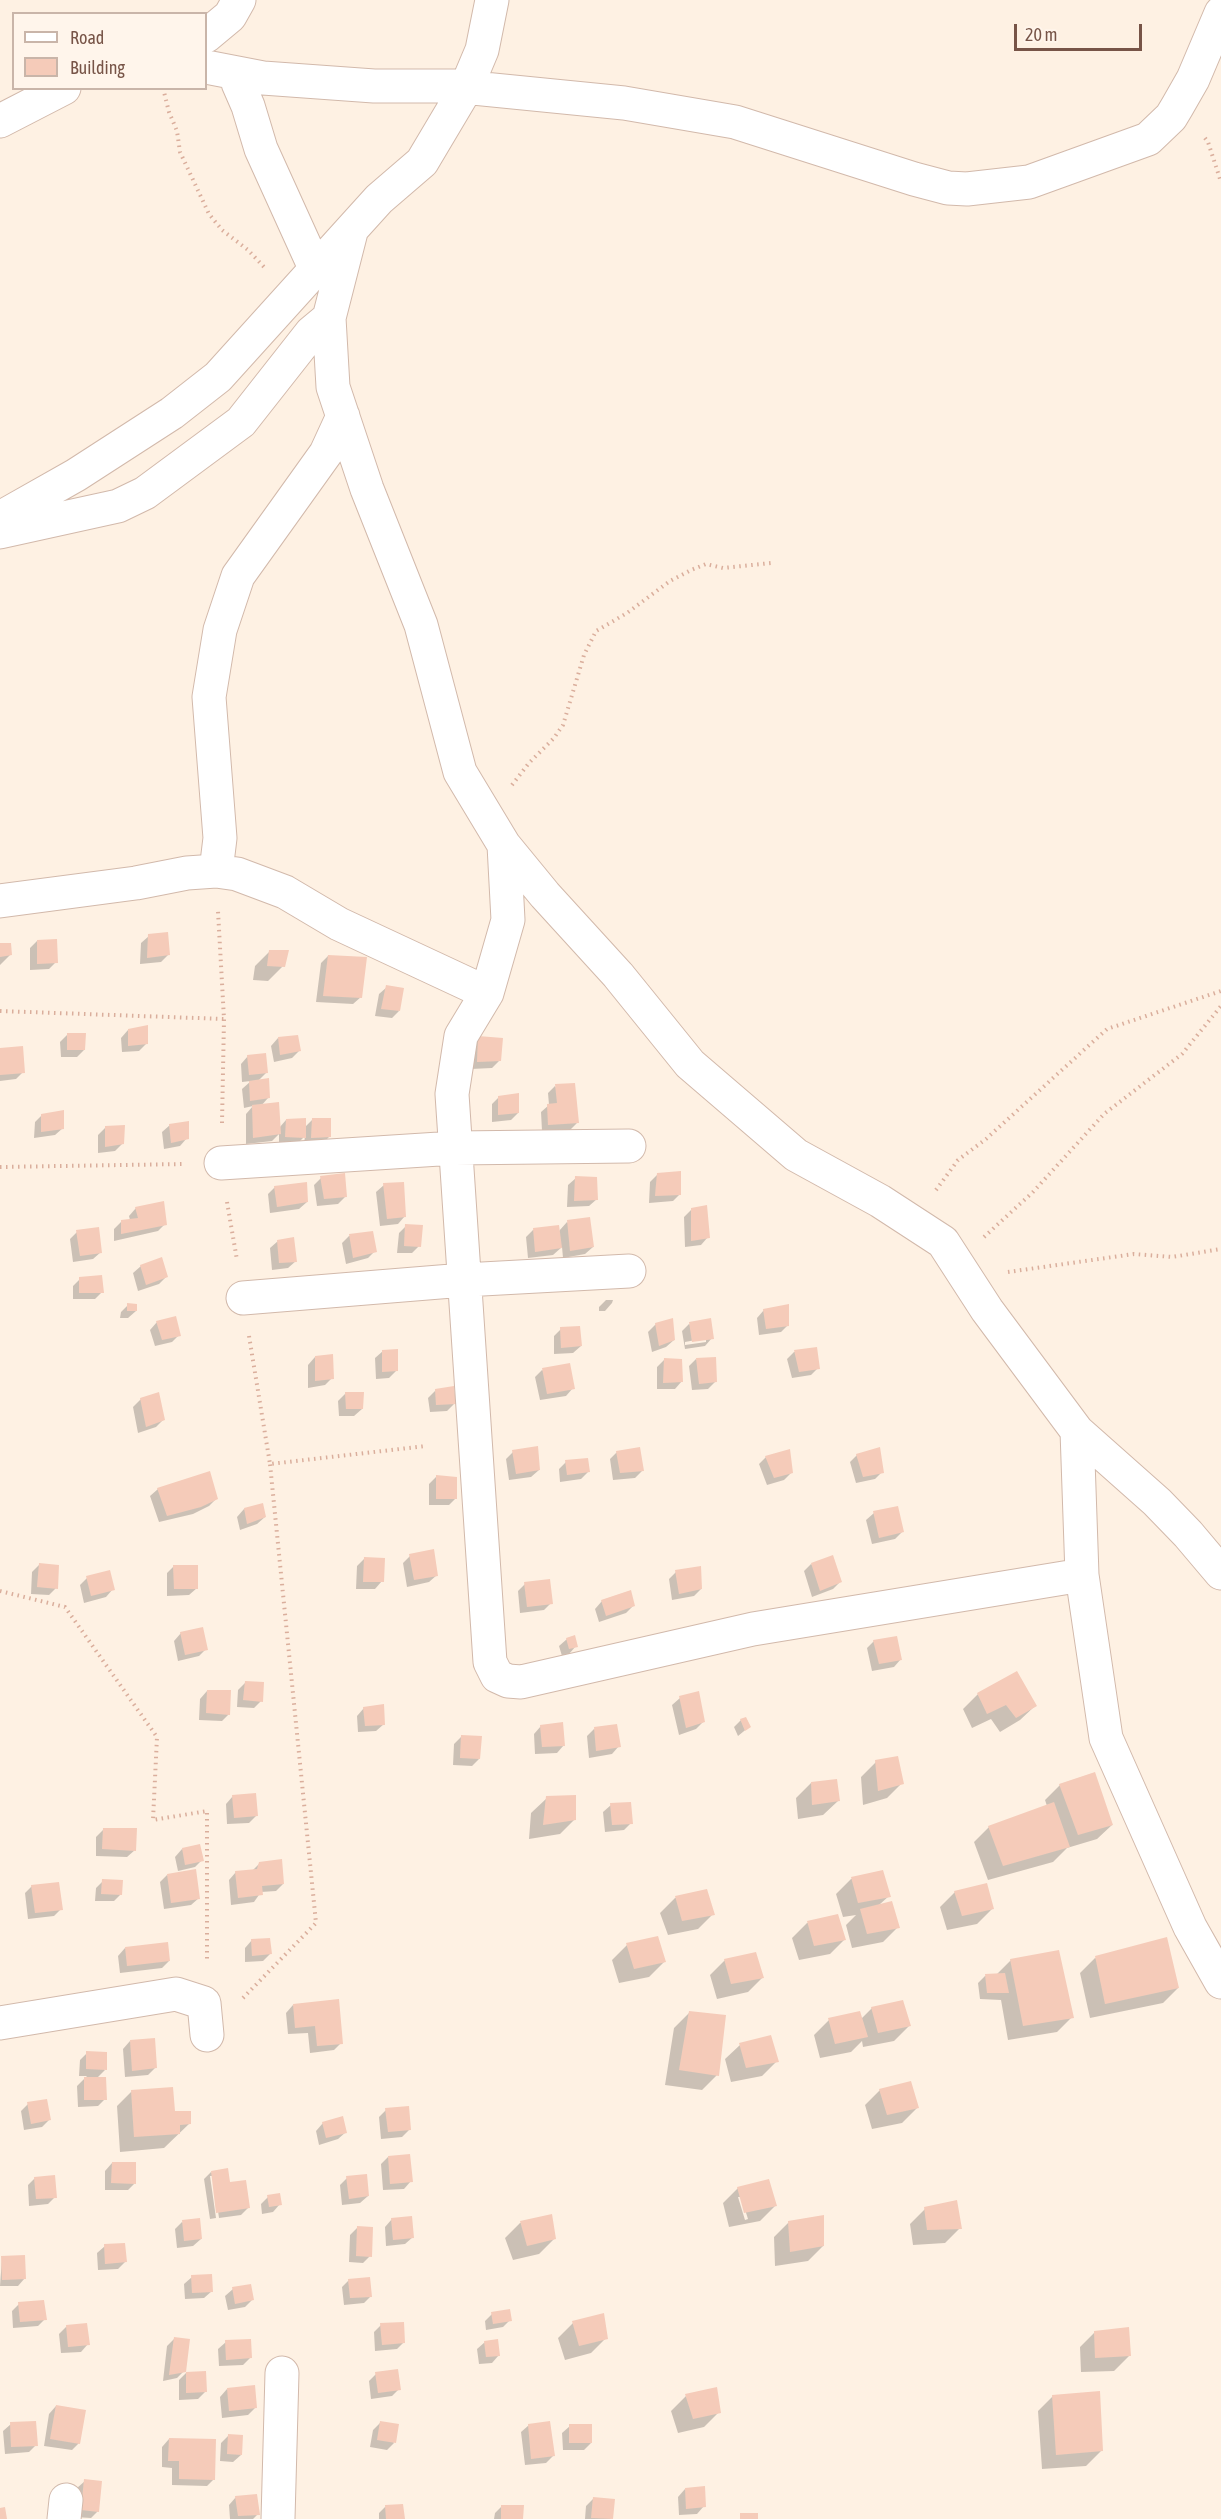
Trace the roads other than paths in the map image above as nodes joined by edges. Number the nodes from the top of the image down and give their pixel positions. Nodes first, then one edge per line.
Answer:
1 (239, 0) edge
2 (492, 0) edge
3 (1221, 13) edge
4 (207, 35) edge
5 (207, 67) edge
6 (242, 74) junction
7 (466, 88) junction
8 (60, 90) edge
9 (0, 121) edge
10 (352, 227) junction
11 (315, 268) junction
12 (329, 318) junction
13 (343, 416) junction
14 (0, 518) edge
15 (0, 532) edge
16 (504, 845) junction
17 (216, 871) junction
18 (0, 901) edge
19 (487, 993) junction
20 (629, 1146) dead end
21 (455, 1148) junction
22 (221, 1163) road end
23 (629, 1271) dead end
24 (464, 1280) junction
25 (243, 1298) road end
26 (1077, 1431) junction
27 (1221, 1573) edge
28 (1082, 1575) junction
29 (1221, 1982) edge
30 (0, 2023) edge
31 (207, 2035) road end
32 (282, 2373) dead end
33 (278, 2519) edge

1 - 4 street
2 - 7 street
3 - 7 street
5 - 6 street
6 - 7 street
6 - 11 street
7 - 10 street
8 - 9 street
10 - 11 street
10 - 12 street
11 - 14 street
12 - 13 street
12 - 15 street
13 - 16 street
13 - 17 street
16 - 19 street
16 - 26 street
17 - 18 street
17 - 19 street
19 - 21 street
20 - 21 street
21 - 22 street
21 - 24 street
23 - 24 street
24 - 25 street
24 - 28 street
26 - 27 street
26 - 28 street
28 - 29 street
30 - 31 street
32 - 33 street

